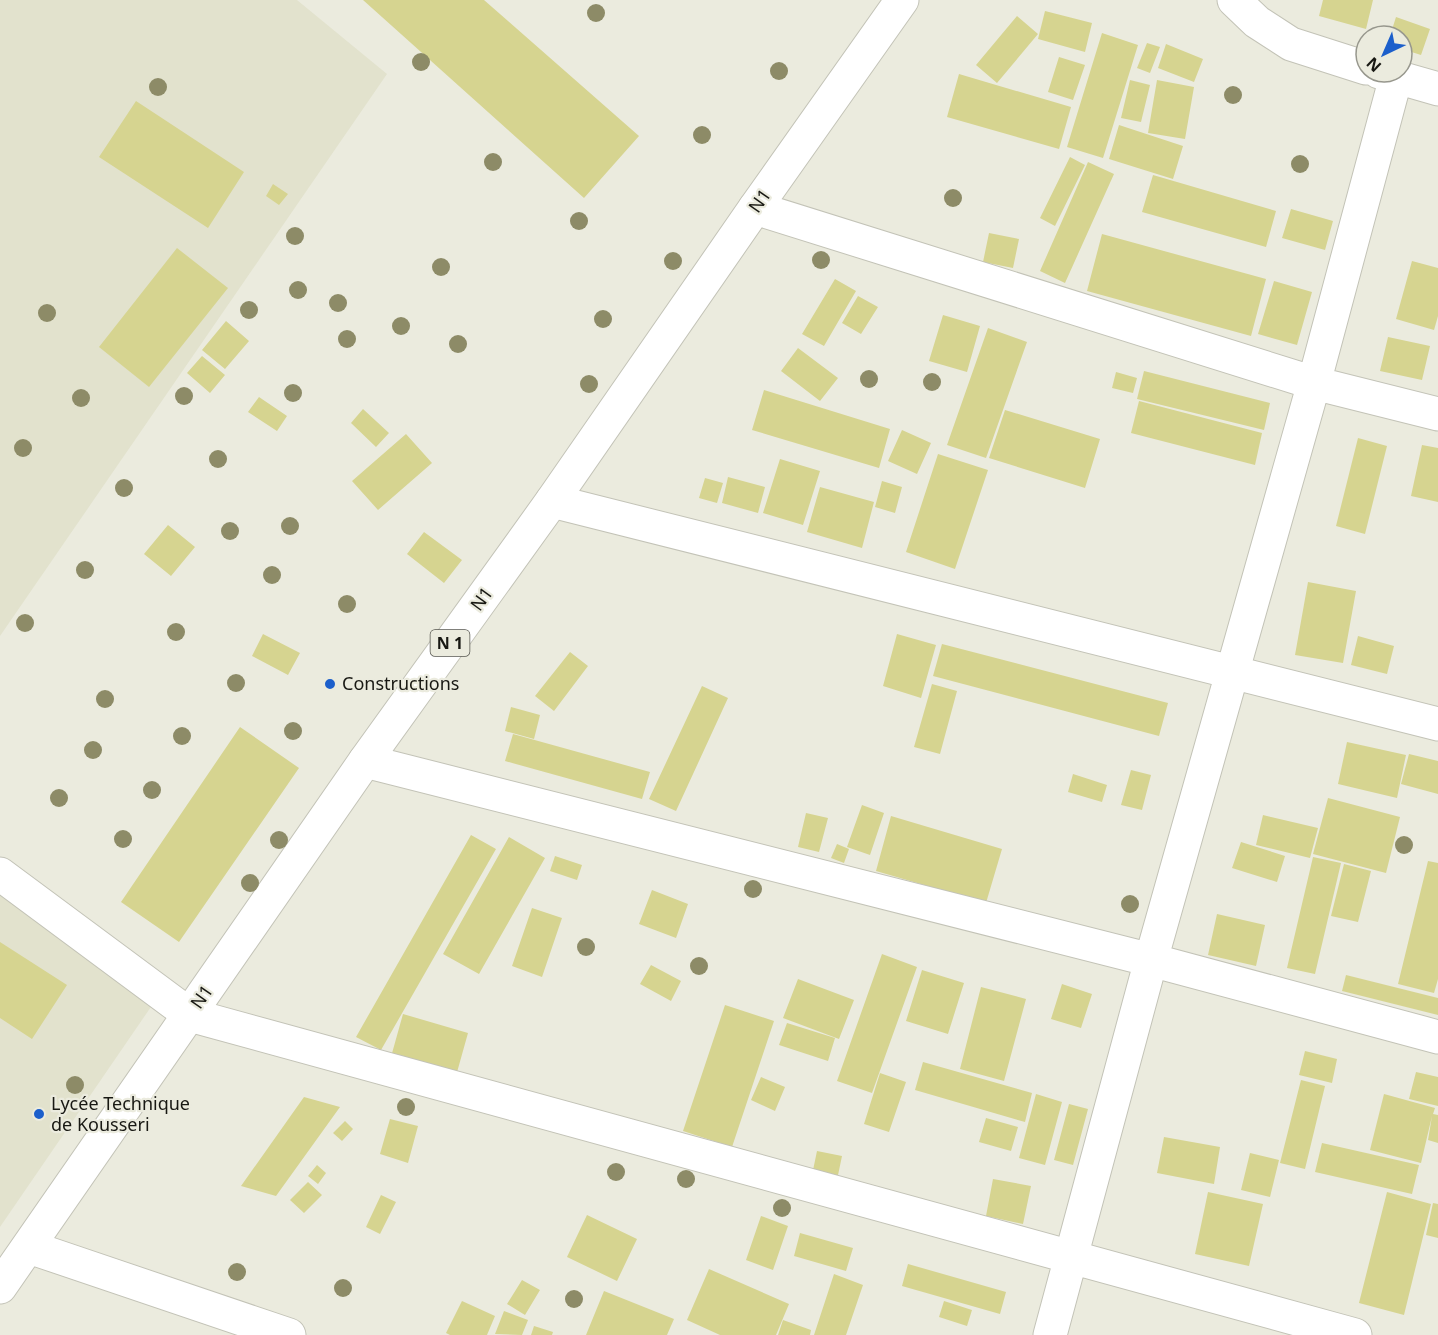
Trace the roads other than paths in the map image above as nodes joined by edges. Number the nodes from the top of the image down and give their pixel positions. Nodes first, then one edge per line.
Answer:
1 (902, 0) edge
2 (1234, 0) edge
3 (1354, 64) edge
4 (1414, 82) edge
5 (1377, 84) edge
6 (1438, 89) edge
7 (755, 208) junction
8 (1314, 384) junction
9 (1438, 414) edge
10 (552, 501) junction
11 (1232, 673) junction
12 (1438, 724) edge
13 (365, 761) junction
14 (0, 874) edge
15 (1151, 960) junction
16 (190, 1015) junction
17 (1438, 1037) edge
18 (29, 1247) junction
19 (1071, 1257) junction
20 (0, 1287) edge
21 (289, 1335) edge
22 (1050, 1335) edge
23 (1355, 1335) edge

1 - 7 main road, N1 / N 1
2 - 3 main road
4 - 6 main road
5 - 8 main road
7 - 8 main road
7 - 10 main road, N1 / N 1
8 - 9 main road
8 - 11 main road
10 - 11 main road
10 - 13 main road, N1 / N 1
11 - 12 main road
11 - 15 main road
13 - 15 main road
13 - 16 main road, N1 / N 1
14 - 16 main road
15 - 17 main road
15 - 19 main road
16 - 18 main road, N1 / N 1
16 - 19 main road
18 - 20 main road, N1 / N 1
18 - 21 main road
19 - 22 main road
19 - 23 main road

